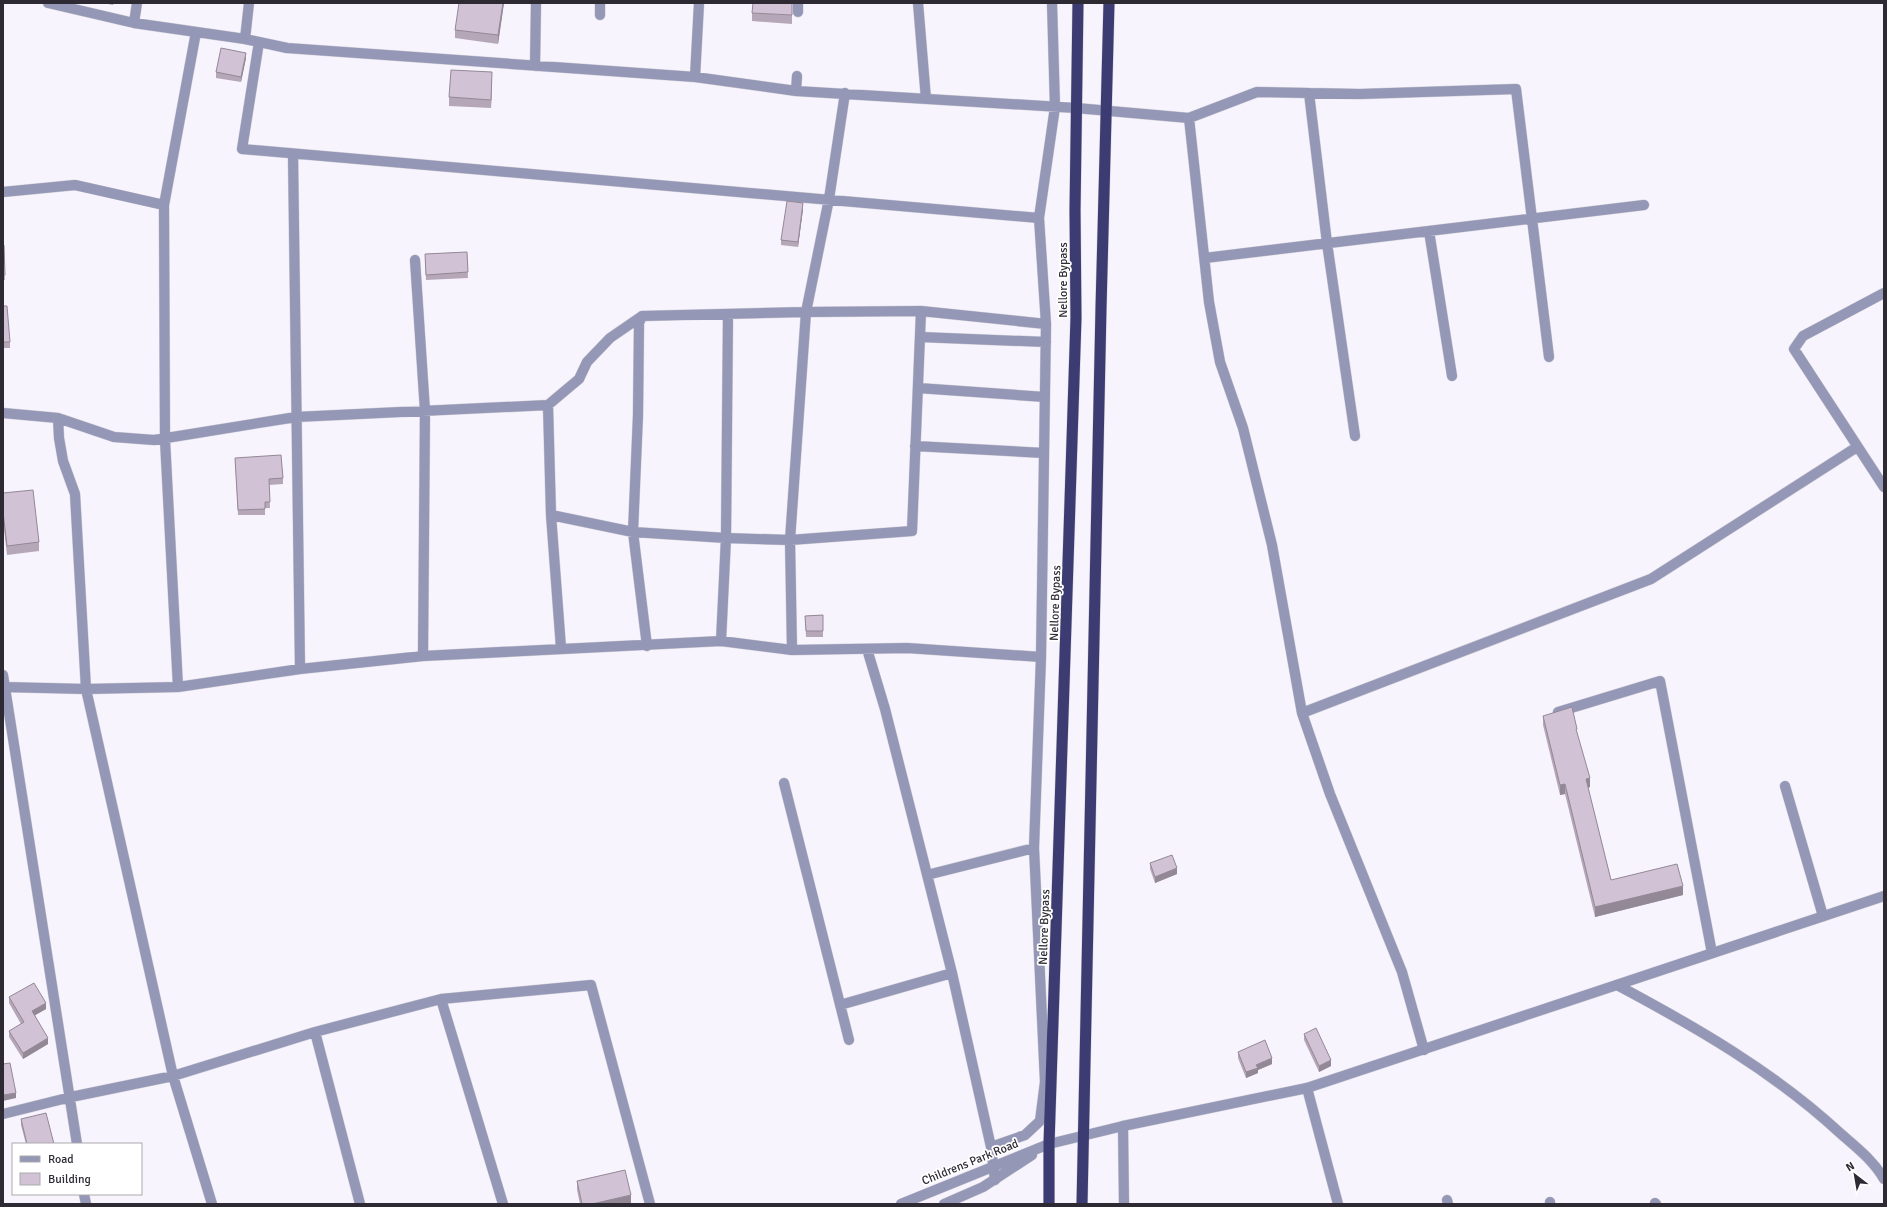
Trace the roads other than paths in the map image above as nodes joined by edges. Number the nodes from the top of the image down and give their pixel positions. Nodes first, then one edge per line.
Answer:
1 (48, 3) edge
2 (137, 3) edge
3 (249, 3) edge
4 (536, 3) edge
5 (600, 3) edge
6 (699, 3) edge
7 (918, 3) edge
8 (1052, 3) edge
9 (1078, 3) edge
10 (1109, 3) edge
11 (600, 15) dead end
12 (134, 23) junction
13 (196, 32) junction
14 (245, 39) junction
15 (260, 42) junction
16 (535, 66) junction
17 (797, 76) dead end
18 (695, 77) junction
19 (796, 91) junction
20 (845, 93) junction
21 (1308, 93) junction
22 (926, 99) junction
23 (1055, 107) junction
24 (1076, 108) junction
25 (1107, 112) junction
26 (1189, 118) junction
27 (293, 154) junction
28 (3, 192) edge
29 (829, 199) junction
30 (164, 205) junction
31 (1644, 205) dead end
32 (1039, 218) junction
33 (1532, 218) junction
34 (1428, 231) junction
35 (1327, 243) junction
36 (1205, 258) junction
37 (415, 260) dead end
38 (1884, 293) edge
39 (921, 311) junction
40 (806, 312) junction
41 (728, 314) junction
42 (642, 316) junction
43 (1046, 324) junction
44 (920, 337) junction
45 (1046, 342) junction
46 (1549, 357) dead end
47 (1452, 376) dead end
48 (918, 388) junction
49 (1045, 397) junction
50 (548, 405) junction
51 (425, 411) junction
52 (3, 413) edge
53 (296, 417) junction
54 (58, 418) junction
55 (1355, 436) dead end
56 (166, 440) junction
57 (916, 446) junction
58 (1857, 447) junction
59 (1044, 453) junction
60 (1884, 487) edge
61 (551, 515) junction
62 (633, 532) junction
63 (726, 538) junction
64 (790, 540) junction
65 (721, 640) junction
66 (647, 646) junction
67 (561, 648) junction
68 (867, 649) junction
69 (792, 650) junction
70 (423, 656) junction
71 (1041, 657) junction
72 (300, 669) junction
73 (3, 675) edge
74 (4, 687) edge
75 (178, 687) junction
76 (86, 689) junction
77 (1302, 713) junction
78 (1548, 715) edge
79 (784, 783) dead end
80 (1785, 786) dead end
81 (1034, 848) junction
82 (927, 875) junction
83 (1884, 896) edge
84 (1823, 916) junction
85 (1712, 953) junction
86 (952, 973) junction
87 (1617, 985) junction
88 (441, 999) junction
89 (840, 1005) junction
90 (315, 1032) junction
91 (849, 1040) dead end
92 (1424, 1050) junction
93 (173, 1076) junction
94 (1307, 1088) junction
95 (71, 1097) junction
96 (3, 1114) edge
97 (1123, 1126) junction
98 (1083, 1135) junction
99 (77, 1143) edge
100 (1049, 1144) junction
101 (991, 1147) junction
102 (994, 1165) junction
103 (1884, 1179) edge
104 (995, 1180) junction
105 (212, 1204) edge
106 (360, 1204) edge
107 (503, 1204) edge
108 (650, 1204) edge
109 (901, 1204) edge
110 (944, 1204) edge
111 (1049, 1204) edge
112 (1082, 1204) edge
113 (1124, 1204) edge
114 (1338, 1204) edge

1 - 12 street
2 - 12 street
3 - 14 street
4 - 16 street
5 - 11 street
6 - 18 street
7 - 22 street
8 - 23 street
9 - 24 highway, Nellore Bypass
10 - 25 highway
12 - 13 street
13 - 14 street
13 - 30 street
14 - 15 street
15 - 16 street
15 - 27 street
16 - 18 street
17 - 19 street
18 - 19 street
19 - 20 street
20 - 22 street
20 - 29 street
21 - 26 street
21 - 33 street
21 - 35 street
22 - 23 street
23 - 24 street
23 - 32 street
24 - 25 street
24 - 100 highway, Nellore Bypass
25 - 26 street
25 - 98 highway
26 - 36 street
27 - 29 street
27 - 53 street
28 - 30 street
29 - 32 street
29 - 40 street
30 - 56 street
31 - 33 street
32 - 43 street
33 - 34 street
33 - 46 street
34 - 35 street
34 - 47 street
35 - 36 street
35 - 55 street
36 - 77 street
37 - 51 street
38 - 58 street
39 - 40 street
39 - 43 street
39 - 44 street
40 - 41 street
40 - 64 street
41 - 42 street
41 - 63 street
42 - 50 street
42 - 62 street
43 - 45 street
44 - 45 street
44 - 48 street
45 - 49 street
48 - 49 street
48 - 57 street
49 - 59 street
50 - 51 street
50 - 61 street
51 - 53 street
51 - 70 street
52 - 54 street
53 - 56 street
53 - 72 street
54 - 56 street
54 - 76 street
56 - 75 street
57 - 59 street
57 - 64 street
58 - 60 street
58 - 77 street
59 - 71 street
61 - 62 street
61 - 67 street
62 - 63 street
62 - 66 street
63 - 64 street
63 - 65 street
64 - 69 street
65 - 66 street
65 - 69 street
66 - 67 street
67 - 70 street
68 - 69 street
68 - 71 street
68 - 82 street
70 - 72 street
71 - 81 street
72 - 75 street
73 - 74 street
74 - 76 street
74 - 95 street
75 - 76 street
76 - 93 street
77 - 92 street
78 - 85 street
79 - 89 street
80 - 84 street
81 - 82 street
81 - 101 street
82 - 86 street
83 - 84 street
84 - 85 street
85 - 87 street
86 - 89 street
86 - 101 street
87 - 92 street
87 - 103 street
88 - 90 street
88 - 107 street
88 - 108 street
89 - 91 street
90 - 93 street
90 - 106 street
92 - 94 street
93 - 95 street
93 - 105 street
94 - 97 street
94 - 114 street
95 - 96 street
95 - 99 street
97 - 98 street
97 - 113 street
98 - 100 street
98 - 112 highway
100 - 102 street, Childrens Park Road
100 - 104 street, Childrens Park Road
100 - 111 highway, Nellore Bypass
101 - 102 street
102 - 104 street
102 - 109 street, Childrens Park Road
104 - 110 street, Childrens Park Road

